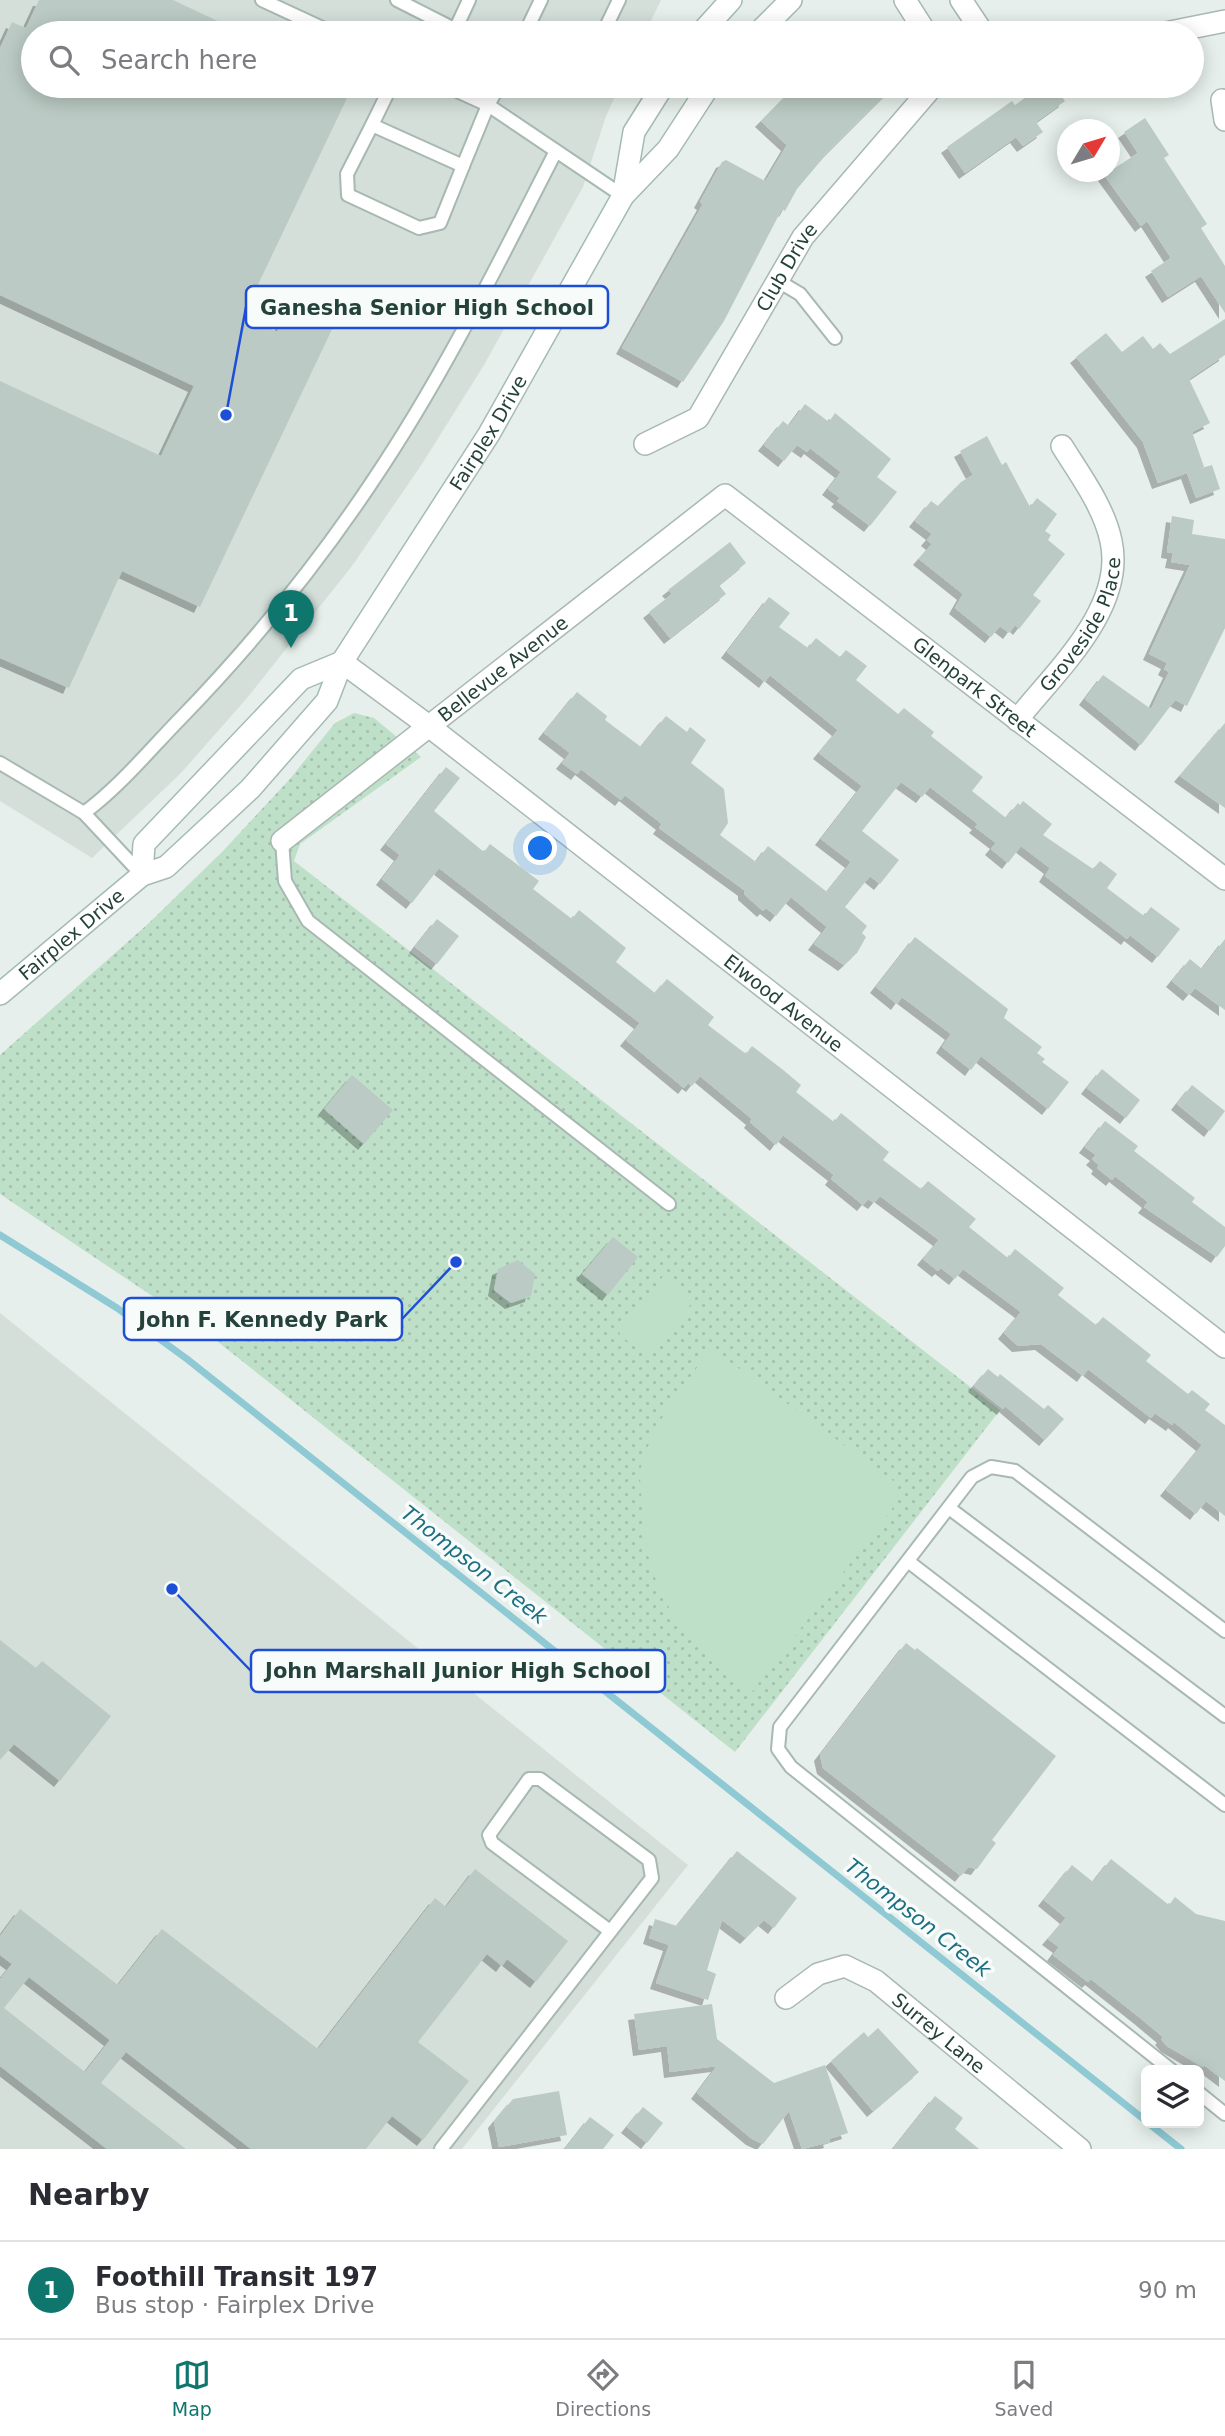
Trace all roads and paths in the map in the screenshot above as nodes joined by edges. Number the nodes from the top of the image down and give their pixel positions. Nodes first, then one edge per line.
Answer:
1 (262, 0) edge
2 (397, 0) edge
3 (469, 0) edge
4 (541, 0) edge
5 (619, 0) edge
6 (731, 0) edge
7 (791, 0) edge
8 (905, 0) edge
9 (961, 0) edge
10 (307, 21) edge
11 (439, 21) edge
12 (462, 21) edge
13 (531, 21) edge
14 (609, 21) edge
15 (712, 21) edge
16 (770, 21) edge
17 (918, 21) edge
18 (975, 21) edge
19 (1225, 21) edge
20 (1204, 25) edge
21 (385, 98) edge
22 (473, 98) edge
23 (492, 98) edge
24 (655, 98) edge
25 (701, 98) edge
26 (923, 98) edge
27 (488, 105) junction
28 (372, 125) junction
29 (556, 151) junction
30 (463, 166) junction
31 (623, 196) junction
32 (778, 281) junction
33 (835, 338) dead end
34 (645, 444) dead end
35 (1062, 446) dead end
36 (725, 495) joint
37 (342, 662) junction
38 (1017, 720) junction
39 (430, 727) junction
40 (0, 762) edge
41 (84, 813) junction
42 (282, 841) joint
43 (142, 876) junction
44 (1225, 879) edge
45 (0, 994) edge
46 (669, 1204) dead end
47 (1225, 1347) edge
48 (949, 1508) junction
49 (909, 1562) junction
50 (1225, 1631) edge
51 (1225, 1716) edge
52 (1225, 1805) edge
53 (610, 1931) junction
54 (786, 1998) dead end
55 (1165, 2065) edge
56 (1204, 2097) edge
57 (1225, 2114) edge
58 (441, 2149) edge
59 (1080, 2149) edge

1 - 10 lane
2 - 11 lane
3 - 12 lane
4 - 13 lane
5 - 14 lane
6 - 15 street
7 - 16 street
8 - 17 street
9 - 18 street
19 - 20 street
21 - 28 lane
22 - 27 lane
23 - 27 lane
24 - 31 street, Fairplex Drive
25 - 31 street, Fairplex Drive
26 - 32 street, Club Drive
27 - 29 lane
27 - 30 lane
28 - 30 lane
28 - 30 lane
29 - 31 lane
29 - 41 lane
31 - 37 street, Fairplex Drive
32 - 33 lane
32 - 34 street, Club Drive
35 - 38 street, Groveside Place
36 - 38 street, Glenpark Street
36 - 39 street, Bellevue Avenue
37 - 39 street, Elwood Avenue
37 - 43 street, Fairplex Drive
37 - 43 street, Fairplex Drive
38 - 44 street, Glenpark Street
39 - 42 street, Bellevue Avenue
39 - 47 street, Elwood Avenue
40 - 41 lane
41 - 43 lane
42 - 46 lane
43 - 45 street, Fairplex Drive
48 - 49 lane
48 - 50 lane
48 - 51 lane
49 - 52 lane
49 - 55 lane
53 - 53 lane
53 - 58 lane
54 - 59 street, Surrey Lane
56 - 57 lane

